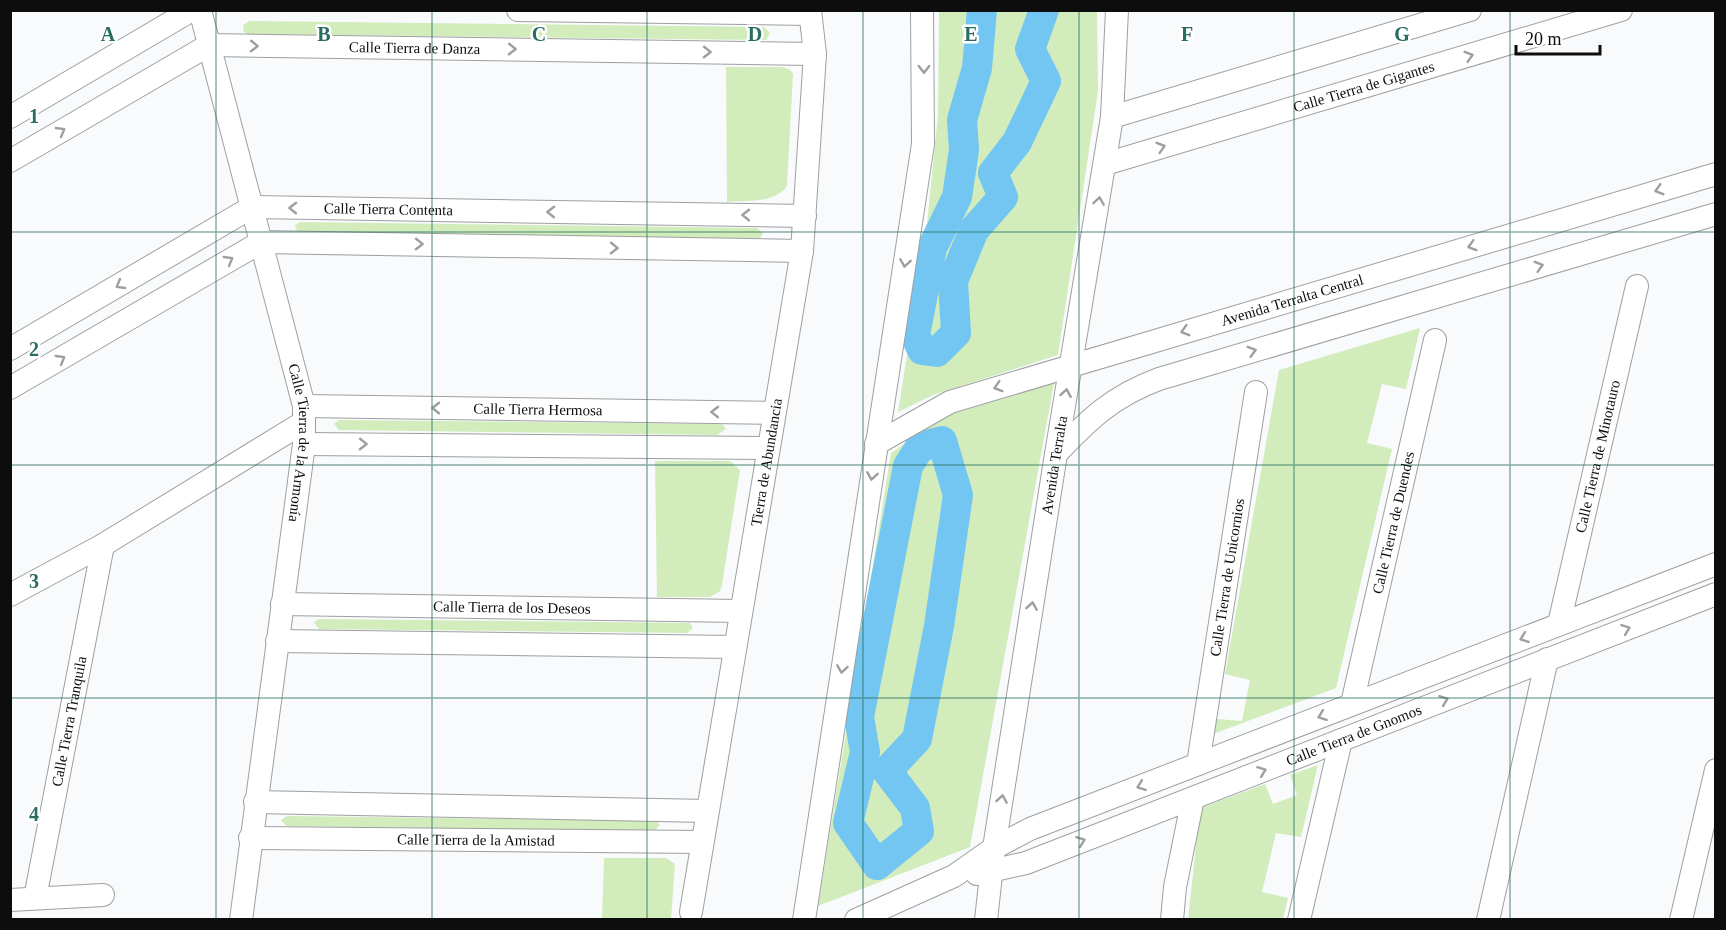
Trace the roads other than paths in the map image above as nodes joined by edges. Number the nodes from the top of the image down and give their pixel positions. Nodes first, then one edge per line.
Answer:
1 (192, 10) edge
2 (200, 10) edge
3 (518, 10) edge
4 (922, 10) edge
5 (1117, 10) edge
6 (1470, 10) edge
7 (1622, 10) edge
8 (810, 12) edge
9 (209, 45) junction
10 (815, 54) junction
11 (10, 117) edge
12 (1112, 117) junction
13 (10, 161) edge
14 (1105, 164) junction
15 (1716, 174) edge
16 (252, 207) junction
17 (1716, 214) edge
18 (805, 216) junction
19 (261, 242) junction
20 (802, 251) junction
21 (1637, 286) dead end
22 (1435, 340) dead end
23 (10, 349) edge
24 (1071, 365) junction
25 (10, 388) edge
26 (1256, 392) dead end
27 (773, 413) junction
28 (304, 424) junction
29 (876, 444) junction
30 (767, 448) junction
31 (1056, 454) junction
32 (103, 545) junction
33 (1716, 564) edge
34 (1716, 594) edge
35 (10, 595) edge
36 (282, 604) junction
37 (740, 612) junction
38 (1559, 624) junction
39 (277, 641) junction
40 (734, 647) junction
41 (1547, 659) junction
42 (1352, 705) junction
43 (1341, 740) junction
44 (1198, 764) junction
45 (1716, 770) edge
46 (1192, 798) junction
47 (255, 802) junction
48 (707, 811) junction
49 (250, 838) junction
50 (702, 843) junction
51 (994, 848) junction
52 (990, 873) junction
53 (954, 876) junction
54 (104, 895) dead end
55 (35, 898) junction
56 (10, 900) edge
57 (691, 912) dead end
58 (239, 919) edge
59 (804, 920) edge
60 (856, 920) edge
61 (986, 920) edge
62 (1172, 920) edge
63 (1299, 920) edge
64 (1488, 920) edge
65 (1681, 920) edge

1 - 11 street
2 - 9 street, Calle Tierra de la Armonía
3 - 8 street
4 -> 29 street
5 - 12 street, Avenida Terralta
6 - 12 street
14 -> 7 street, Calle Tierra de Gigantes
8 - 10 street, Tierra de Abundancia
9 -> 10 street, Calle Tierra de Danza
13 -> 9 street
9 - 16 street, Calle Tierra de la Armonía
10 - 18 street, Tierra de Abundancia
12 - 14 street, Avenida Terralta
24 -> 14 street, Avenida Terralta
15 -> 24 street, Avenida Terralta Central
18 -> 16 street, Calle Tierra Contenta
16 - 19 street, Calle Tierra de la Armonía
16 -> 23 street
31 -> 17 street
18 - 20 street, Tierra de Abundancia
19 -> 20 street
25 -> 19 street
19 - 28 street, Calle Tierra de la Armonía
20 - 27 street, Tierra de Abundancia
21 - 38 street, Calle Tierra de Minotauro
22 - 42 street, Calle Tierra de Duendes
24 -> 29 street, Avenida Terralta Central
31 -> 24 street, Avenida Terralta
26 - 44 street, Calle Tierra de Unicornios
27 -> 28 street, Calle Tierra Hermosa
27 - 30 street, Tierra de Abundancia
28 -> 30 street
28 - 32 street
28 - 36 street, Calle Tierra de la Armonía
29 -> 59 street
30 - 37 street, Tierra de Abundancia
51 -> 31 street, Avenida Terralta
32 - 35 street
32 - 55 street, Calle Tierra Tranquila
33 - 38 street, Calle Tierra de Gnomos
41 -> 34 street, Calle Tierra de Gnomos
36 - 37 street, Calle Tierra de los Deseos
36 - 39 street, Calle Tierra de la Armonía
37 - 40 street, Tierra de Abundancia
38 -> 42 street, Calle Tierra de Gnomos
39 - 40 street
39 - 47 street, Calle Tierra de la Armonía
40 - 48 street, Tierra de Abundancia
43 -> 41 street, Calle Tierra de Gnomos
41 - 64 street
42 -> 44 street, Calle Tierra de Gnomos
46 -> 43 street, Calle Tierra de Gnomos
43 - 63 street
44 -> 51 street, Calle Tierra de Gnomos
45 - 65 street
52 -> 46 street, Calle Tierra de Gnomos
46 - 62 street
47 - 48 street
47 - 49 street, Calle Tierra de la Armonía
48 - 50 street, Tierra de Abundancia
49 - 50 street, Calle Tierra de la Amistad
49 - 58 street, Calle Tierra de la Armonía
50 - 57 street, Tierra de Abundancia
51 - 52 street, Avenida Terralta
51 - 53 street, Calle Tierra de Gnomos
52 - 53 street, Calle Tierra de Gnomos
52 - 61 street, Avenida Terralta
53 - 60 street
54 - 55 street
55 - 56 street

